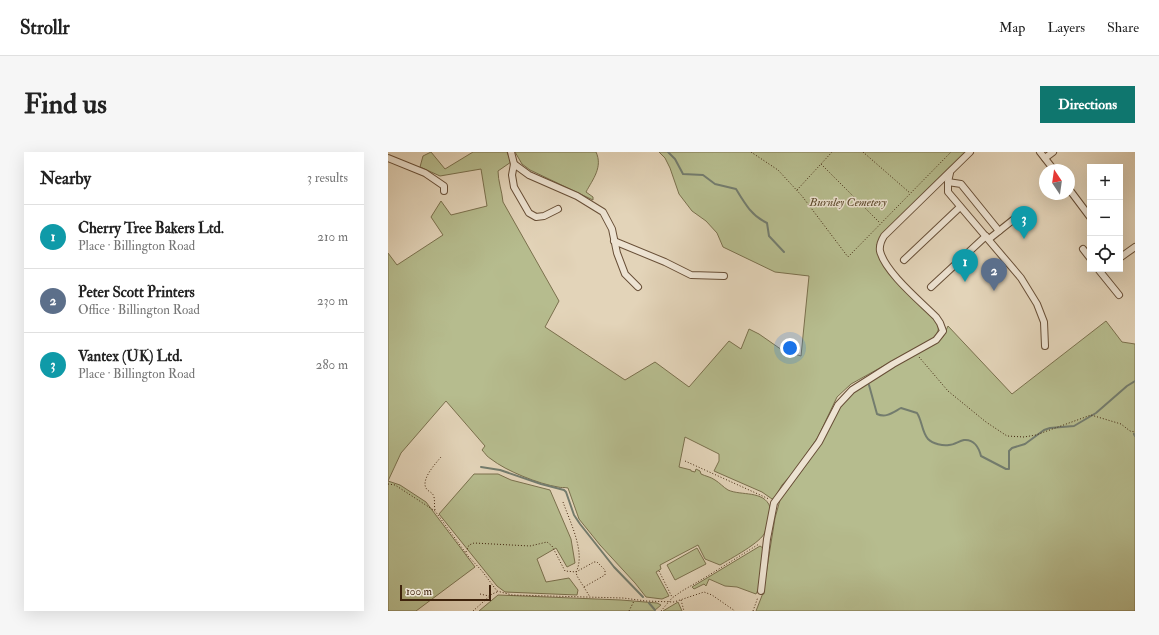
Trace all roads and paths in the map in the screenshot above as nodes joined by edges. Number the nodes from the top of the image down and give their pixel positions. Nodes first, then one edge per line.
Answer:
1 (511, 152) edge
2 (751, 152) edge
3 (832, 152) edge
4 (863, 152) edge
5 (948, 152) edge
6 (970, 152) edge
7 (1040, 152) edge
8 (1053, 152) edge
9 (950, 153) edge
10 (388, 158) edge
11 (1045, 158) junction
12 (514, 164) junction
13 (821, 164) junction
14 (1050, 164) edge
15 (950, 172) junction
16 (948, 182) junction
17 (444, 191) dead end
18 (796, 191) junction
19 (911, 193) junction
20 (1075, 197) edge
21 (960, 207) junction
22 (558, 209) dead end
23 (1023, 212) dead end
24 (1087, 213) edge
25 (881, 224) junction
26 (999, 231) junction
27 (988, 238) junction
28 (614, 241) junction
29 (1135, 246) edge
30 (1083, 249) dead end
31 (1087, 254) edge
32 (1123, 255) edge
33 (904, 260) dead end
34 (1101, 272) edge
35 (724, 276) dead end
36 (931, 286) dead end
37 (638, 287) dead end
38 (1119, 295) dead end
39 (1045, 346) dead end
40 (914, 352) junction
41 (1135, 432) edge
42 (441, 457) dead end
43 (685, 461) dead end
44 (388, 484) edge
45 (563, 502) dead end
46 (774, 503) junction
47 (435, 511) junction
48 (767, 539) junction
49 (466, 552) junction
50 (659, 571) dead end
51 (576, 572) junction
52 (584, 587) junction
53 (497, 591) junction
54 (761, 591) joint
55 (480, 594) dead end
56 (489, 596) junction
57 (590, 598) junction
58 (672, 598) junction
59 (635, 600) junction
60 (680, 600) junction
61 (668, 601) junction
62 (473, 611) edge
63 (628, 611) edge
64 (661, 611) edge
65 (684, 611) edge
66 (735, 611) edge
67 (753, 611) edge

1 - 12 street
2 - 18 path
3 - 13 path
4 - 19 path
5 - 9 path
6 - 15 street
7 - 11 street
8 - 11 street
9 - 19 path
10 - 17 street
11 - 14 street
12 - 22 street
12 - 28 street
13 - 18 path
13 - 25 path
15 - 16 street
15 - 40 street
16 - 21 street
16 - 26 street
18 - 25 path
19 - 25 path
20 - 24 street
21 - 27 street
21 - 33 street
23 - 26 street
26 - 27 street
27 - 36 street
27 - 39 street
28 - 35 street
28 - 37 street
29 - 32 street
30 - 31 street
34 - 38 street
40 - 41 path
40 - 46 street
42 - 47 path
43 - 46 path
44 - 47 path
45 - 51 path
46 - 48 street
47 - 49 path
48 - 54 street
48 - 58 path
49 - 51 path
49 - 53 path
50 - 58 path
51 - 52 path
51 - 52 path
52 - 57 path
53 - 56 path
53 - 57 path
54 - 67 path
55 - 56 path
56 - 62 path
57 - 59 path
58 - 61 path
59 - 61 path
59 - 63 path
60 - 61 path
60 - 65 path
60 - 66 path
61 - 64 path

